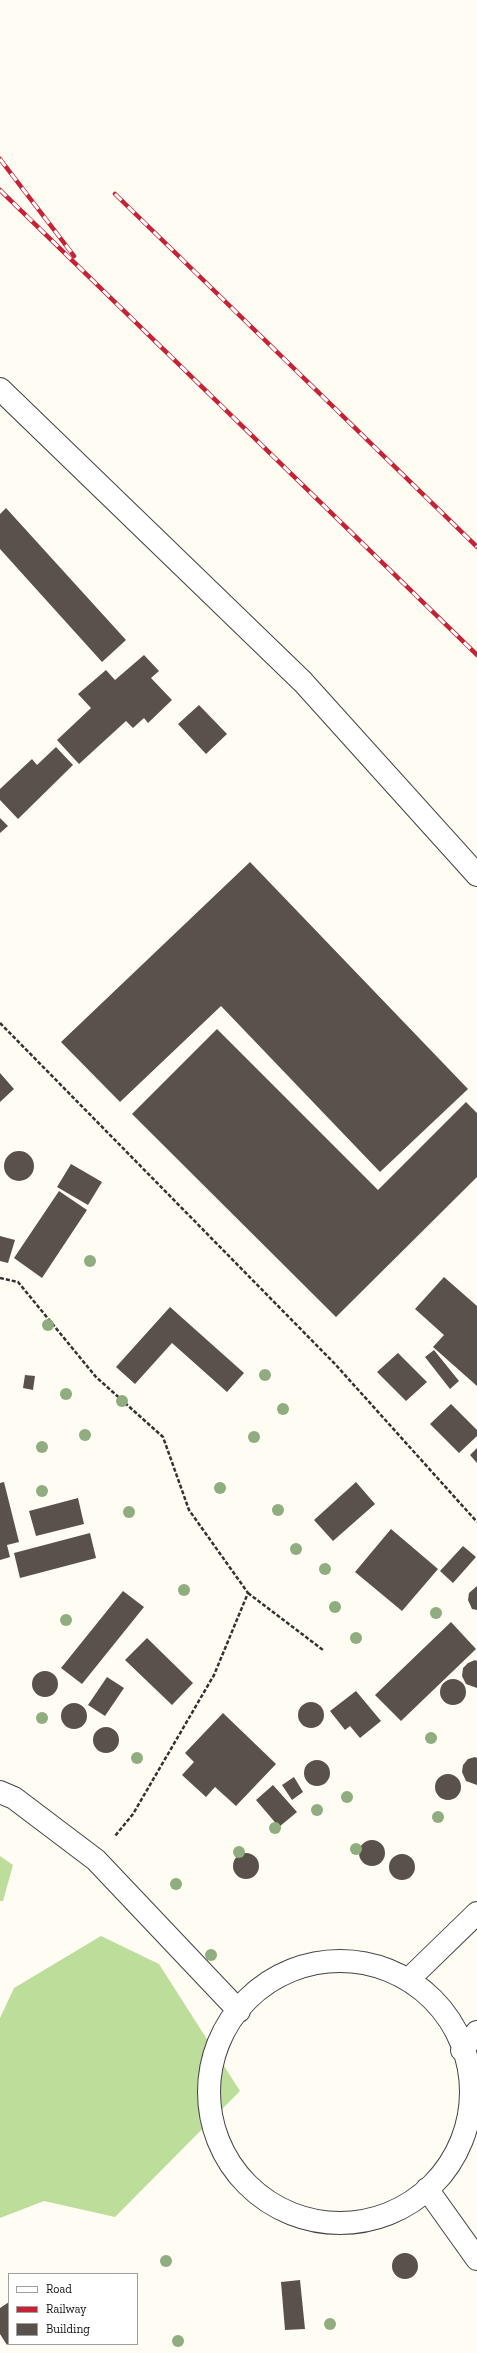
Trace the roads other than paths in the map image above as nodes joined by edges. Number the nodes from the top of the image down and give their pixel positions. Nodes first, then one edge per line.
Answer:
1 (0, 389) edge
2 (477, 875) edge
3 (0, 1792) edge
4 (477, 1913) edge
5 (408, 1980) junction
6 (239, 2011) junction
7 (477, 2032) edge
8 (462, 2050) junction
9 (427, 2189) junction
10 (477, 2259) edge

1 - 2 street
3 - 6 street
4 - 5 street
5 - 6 street
5 - 8 street
6 - 9 street
7 - 8 street
8 - 9 street
9 - 10 street

